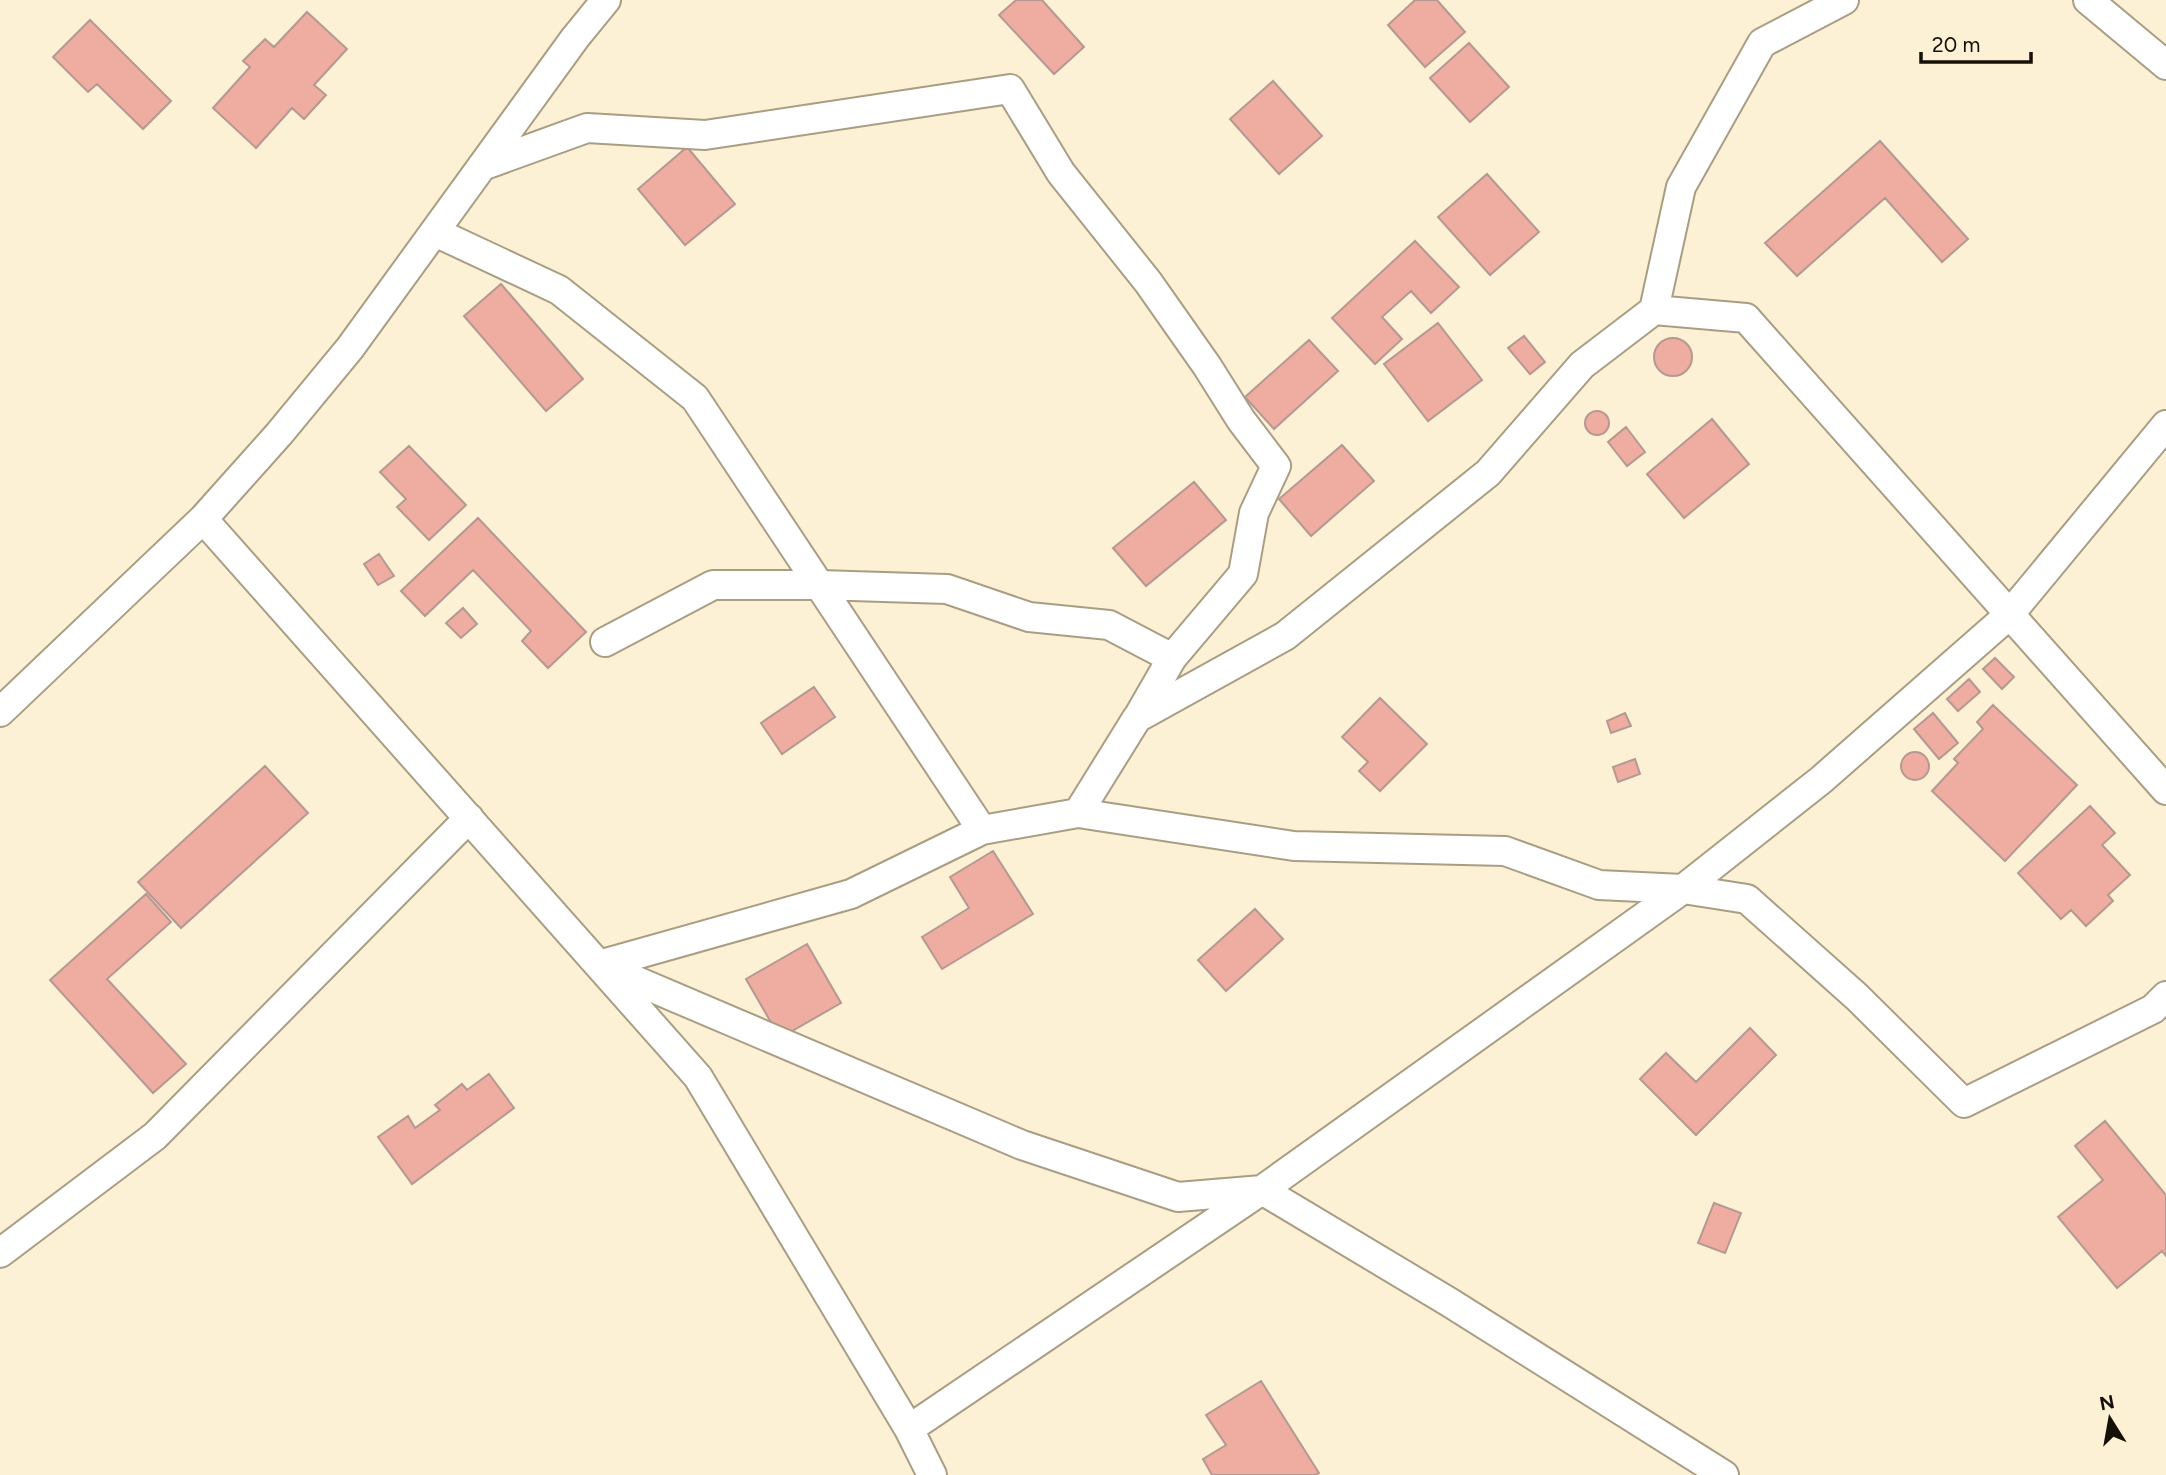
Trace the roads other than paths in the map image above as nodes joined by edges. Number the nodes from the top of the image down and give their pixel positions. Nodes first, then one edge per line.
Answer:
1 (607, 0) edge
2 (1844, 0) edge
3 (2088, 0) edge
4 (2166, 65) edge
5 (482, 166) junction
6 (435, 232) junction
7 (1654, 310) junction
8 (2166, 425) edge
9 (203, 519) junction
10 (820, 585) junction
11 (2009, 615) junction
12 (605, 642) dead end
13 (1172, 658) junction
14 (0, 712) edge
15 (1137, 718) junction
16 (2166, 790) edge
17 (1078, 813) junction
18 (469, 818) junction
19 (982, 830) junction
20 (1683, 889) junction
21 (599, 965) junction
22 (2166, 996) edge
23 (1262, 1190) junction
24 (0, 1253) edge
25 (909, 1429) junction
26 (932, 1475) edge
27 (1724, 1475) edge

1 - 5 street
2 - 7 street
3 - 4 street
5 - 6 street
5 - 13 street
6 - 9 street
6 - 10 street
7 - 11 street
7 - 15 street
8 - 11 street
9 - 14 street
9 - 18 street
10 - 12 street
10 - 13 street
10 - 19 street
11 - 16 street
11 - 20 street
13 - 15 street
15 - 17 street
17 - 19 street
17 - 20 street
18 - 21 street
18 - 24 street
19 - 21 street
20 - 22 street
20 - 23 street
21 - 23 street
21 - 25 street
23 - 25 street
23 - 27 street
25 - 26 street

